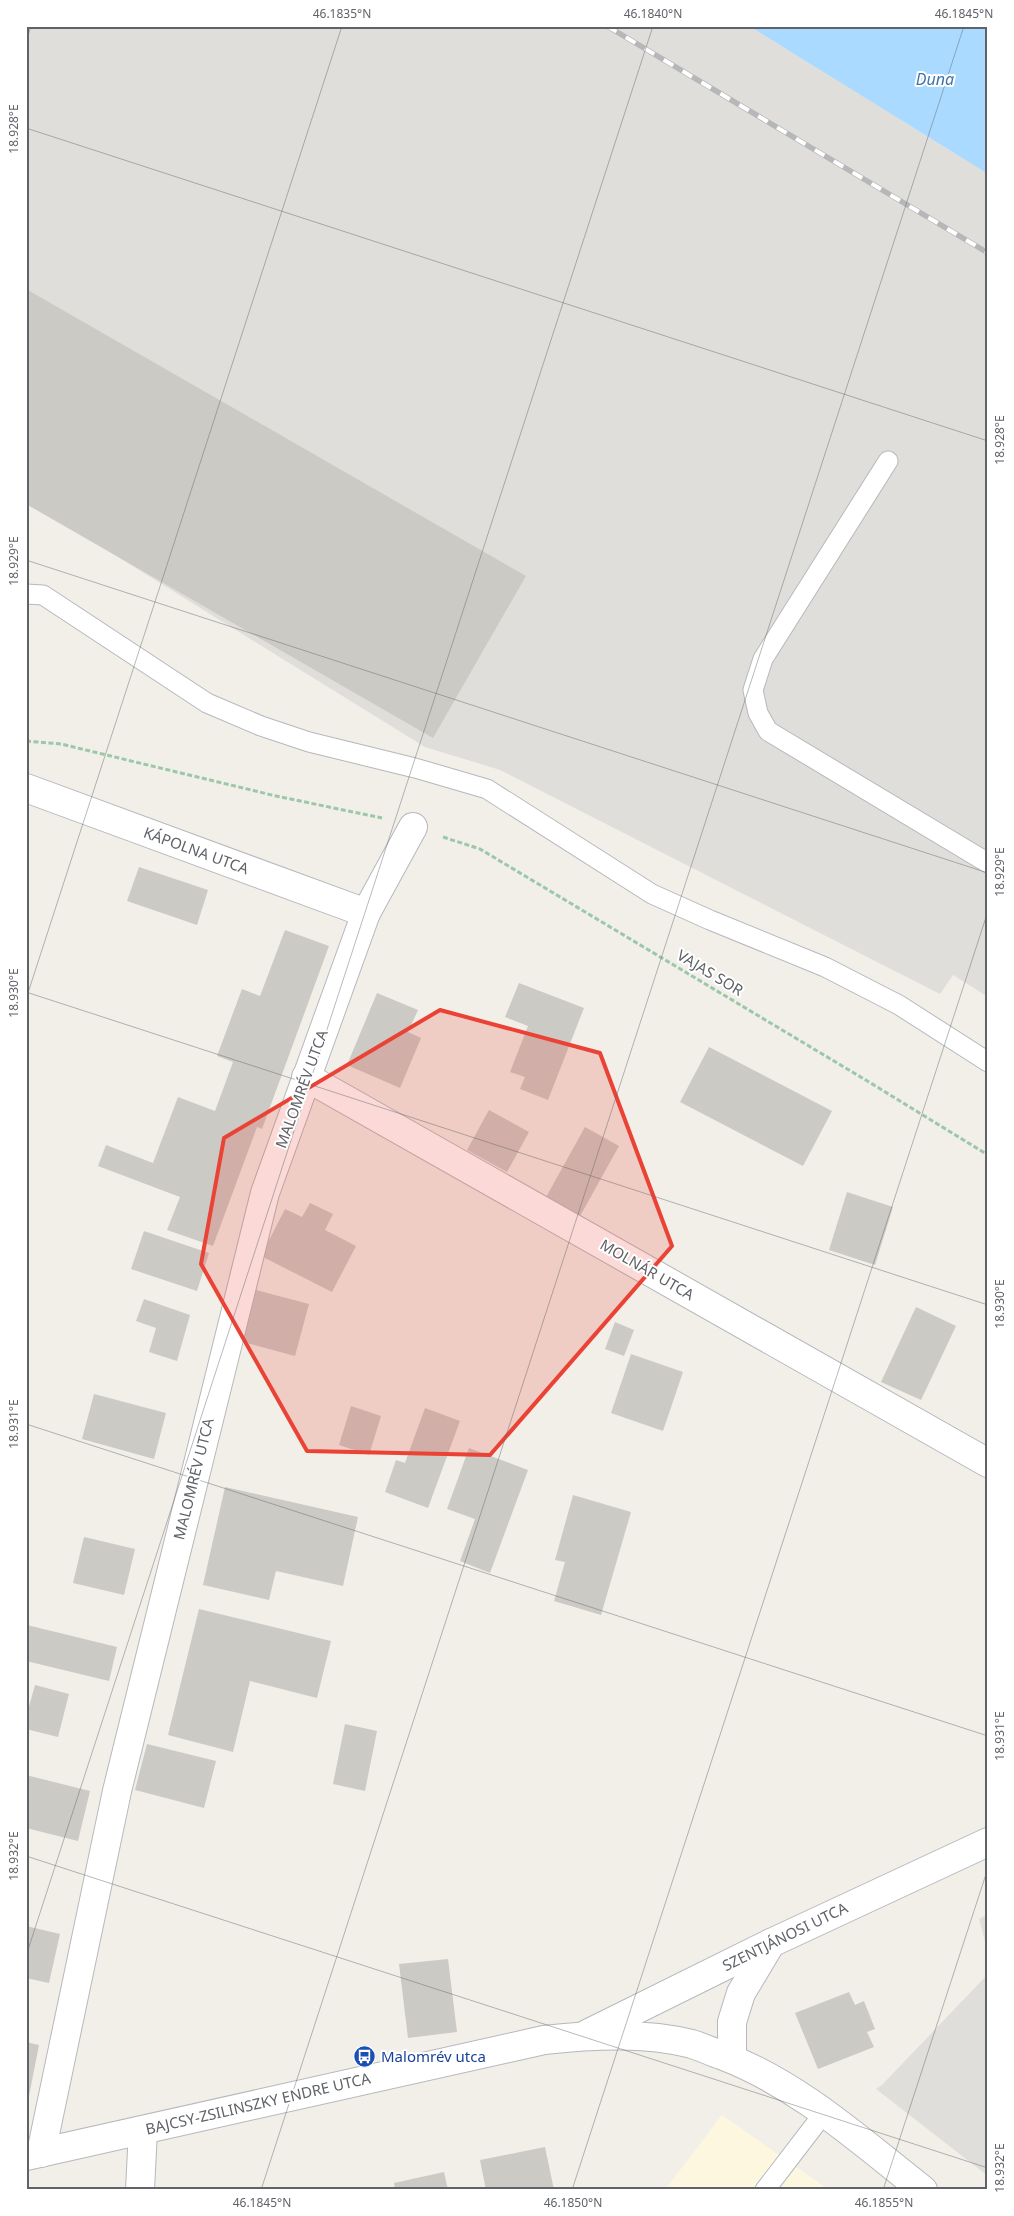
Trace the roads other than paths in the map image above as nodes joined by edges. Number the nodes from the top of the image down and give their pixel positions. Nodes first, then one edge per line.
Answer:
1 (888, 461) dead end
2 (26, 594) edge
3 (26, 788) edge
4 (413, 827) road end
5 (988, 863) edge
6 (366, 913) junction
7 (988, 1062) edge
8 (306, 1077) junction
9 (988, 1463) edge
10 (988, 1842) edge
11 (771, 1943) junction
12 (584, 2036) junction
13 (732, 2059) junction
14 (824, 2113) junction
15 (143, 2130) junction
16 (34, 2154) edge
17 (140, 2190) edge
18 (765, 2190) edge
19 (923, 2190) edge

1 - 5 lane
2 - 7 lane
3 - 6 street, KÁPOLNA UTCA
4 - 6 street, MALOMRÉV UTCA
6 - 8 street, MALOMRÉV UTCA
8 - 9 street, MOLNÁR UTCA
8 - 16 street, MALOMRÉV UTCA
10 - 11 street, SZENTJÁNOSI UTCA
11 - 12 street, SZENTJÁNOSI UTCA
11 - 13 street
12 - 13 street, BAJCSY-ZSILINSZKY ENDRE UTCA
12 - 15 street, BAJCSY-ZSILINSZKY ENDRE UTCA
13 - 14 street, BAJCSY-ZSILINSZKY ENDRE UTCA
14 - 18 lane
14 - 19 street, BAJCSY-ZSILINSZKY ENDRE UTCA
15 - 16 street, BAJCSY-ZSILINSZKY ENDRE UTCA
15 - 17 street

